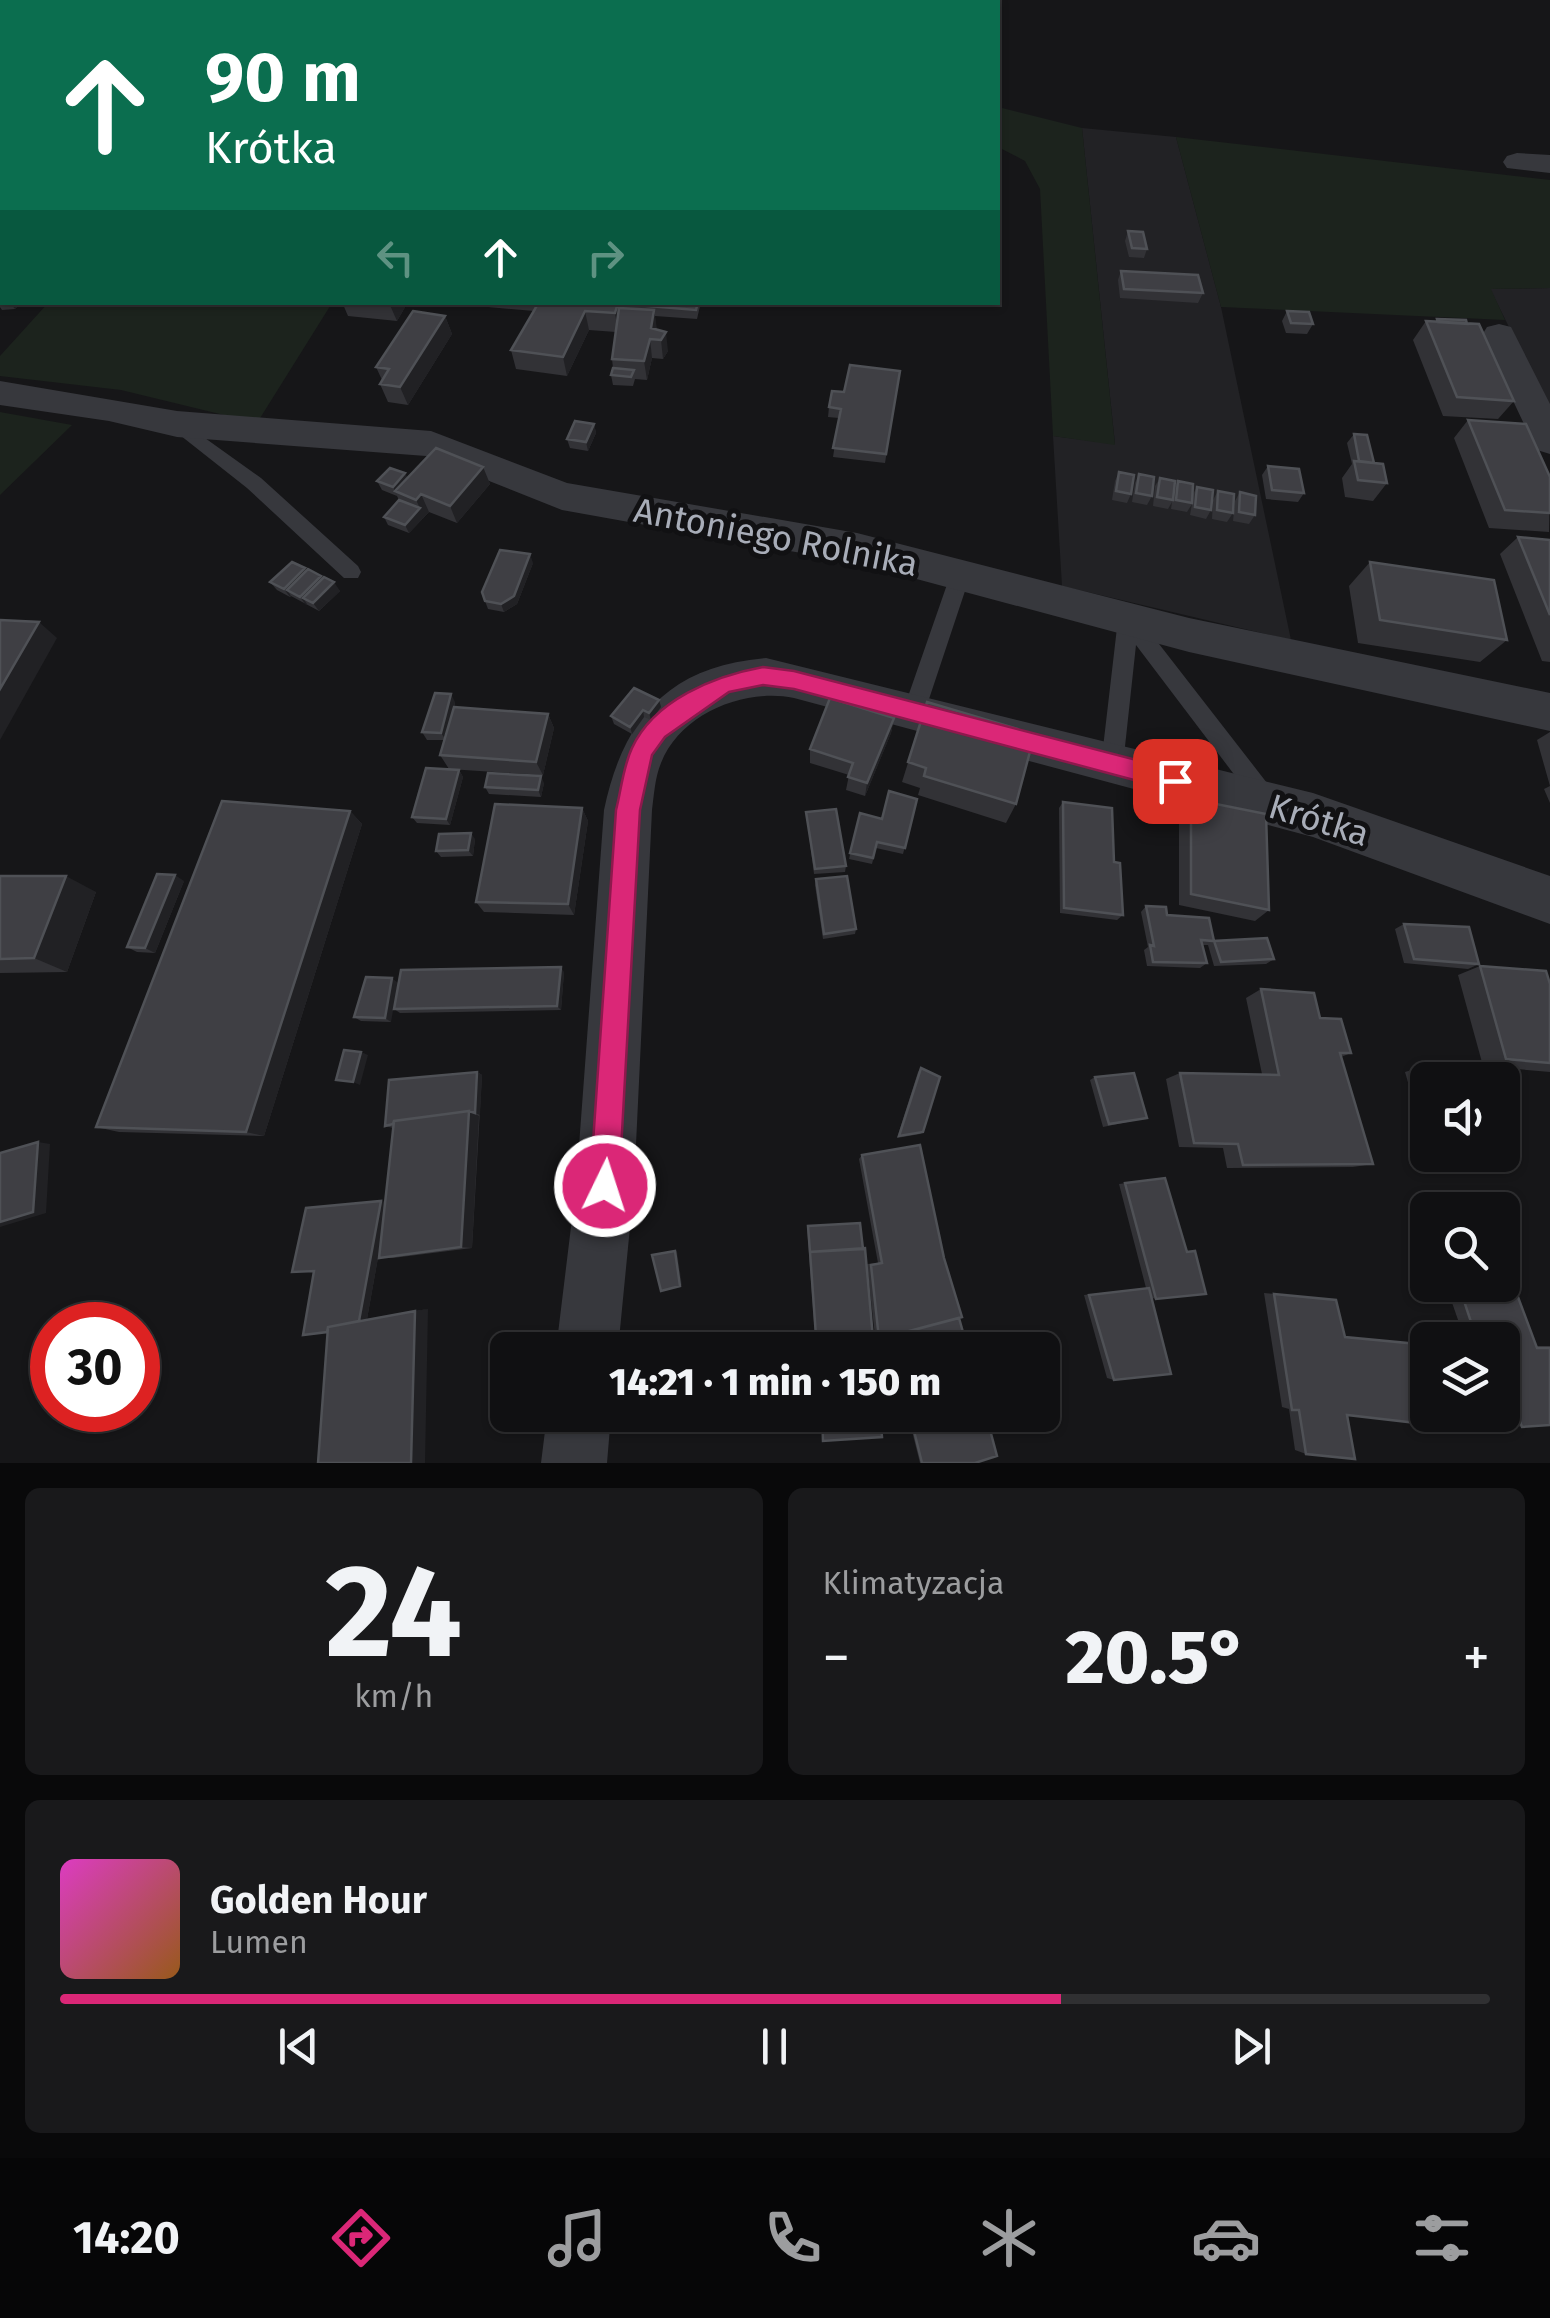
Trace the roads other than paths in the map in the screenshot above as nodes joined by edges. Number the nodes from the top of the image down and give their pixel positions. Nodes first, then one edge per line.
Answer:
1 (1517, 162) dead end
2 (1550, 164) edge
3 (1498, 335) dead end
4 (0, 393) edge
5 (177, 424) junction
6 (1550, 441) edge
7 (351, 572) dead end
8 (961, 573) junction
9 (1128, 619) junction
10 (914, 711) junction
11 (1550, 712) edge
12 (1112, 766) junction
13 (1270, 804) junction
14 (1550, 900) edge
15 (588, 1332) edge
16 (577, 1432) edge
17 (574, 1463) edge

1 - 2 street
3 - 6 street
4 - 5 street, Antoniego Rolnika
5 - 7 lane
5 - 8 street, Antoniego Rolnika
8 - 9 street, Antoniego Rolnika
8 - 10 lane
9 - 11 street, Antoniego Rolnika
9 - 12 lane
9 - 13 lane
10 - 12 street, Krótka
10 - 15 street, Krótka
12 - 13 street, Krótka
13 - 14 street, Krótka
16 - 17 street

